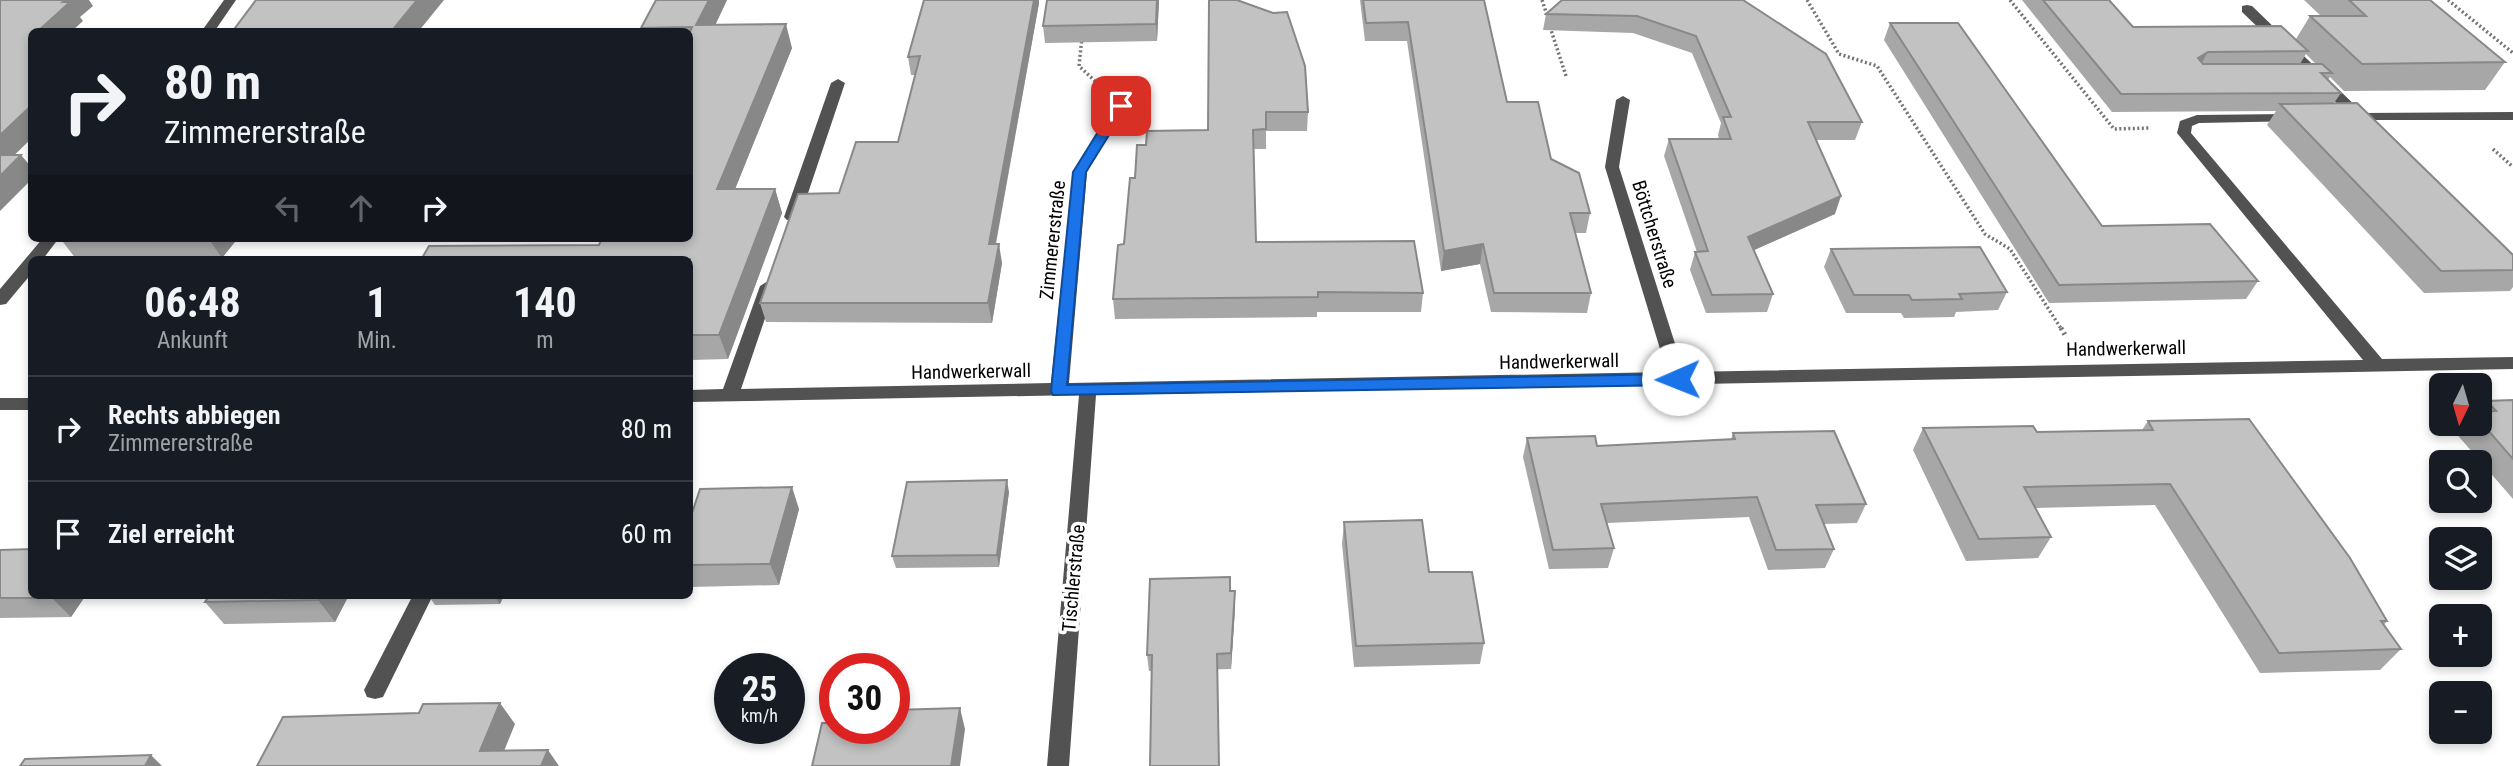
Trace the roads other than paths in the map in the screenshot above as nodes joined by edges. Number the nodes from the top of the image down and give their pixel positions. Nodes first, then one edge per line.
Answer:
1 (230, 0) edge
2 (2247, 9) dead end
3 (210, 28) edge
4 (2290, 75) edge
5 (2316, 75) junction
6 (838, 83) dead end
7 (1623, 100) dead end
8 (1121, 106) road end
9 (2513, 116) edge
10 (2360, 117) junction
11 (785, 237) edge
12 (48, 242) edge
13 (36, 256) edge
14 (28, 266) edge
15 (771, 277) edge
16 (0, 300) edge
17 (2513, 363) edge
18 (2376, 365) junction
19 (1678, 379) junction
20 (1088, 390) junction
21 (1059, 391) junction
22 (730, 395) junction
23 (693, 396) edge
24 (0, 404) edge
25 (28, 404) edge
26 (421, 599) edge
27 (375, 690) dead end
28 (1058, 766) edge

1 - 3 street
2 - 5 street
4 - 5 street
5 - 10 street
6 - 11 street
7 - 19 street, Böttcherstraße
8 - 21 street, Zimmererstraße
9 - 10 street
10 - 18 street
12 - 13 street
14 - 16 street
15 - 22 street
17 - 18 street, Handwerkerwall
18 - 19 street, Handwerkerwall
19 - 20 street, Handwerkerwall
20 - 21 street, Handwerkerwall
20 - 28 street, Tischlerstraße
21 - 22 street, Handwerkerwall
22 - 23 street, Handwerkerwall
24 - 25 street
26 - 27 street

